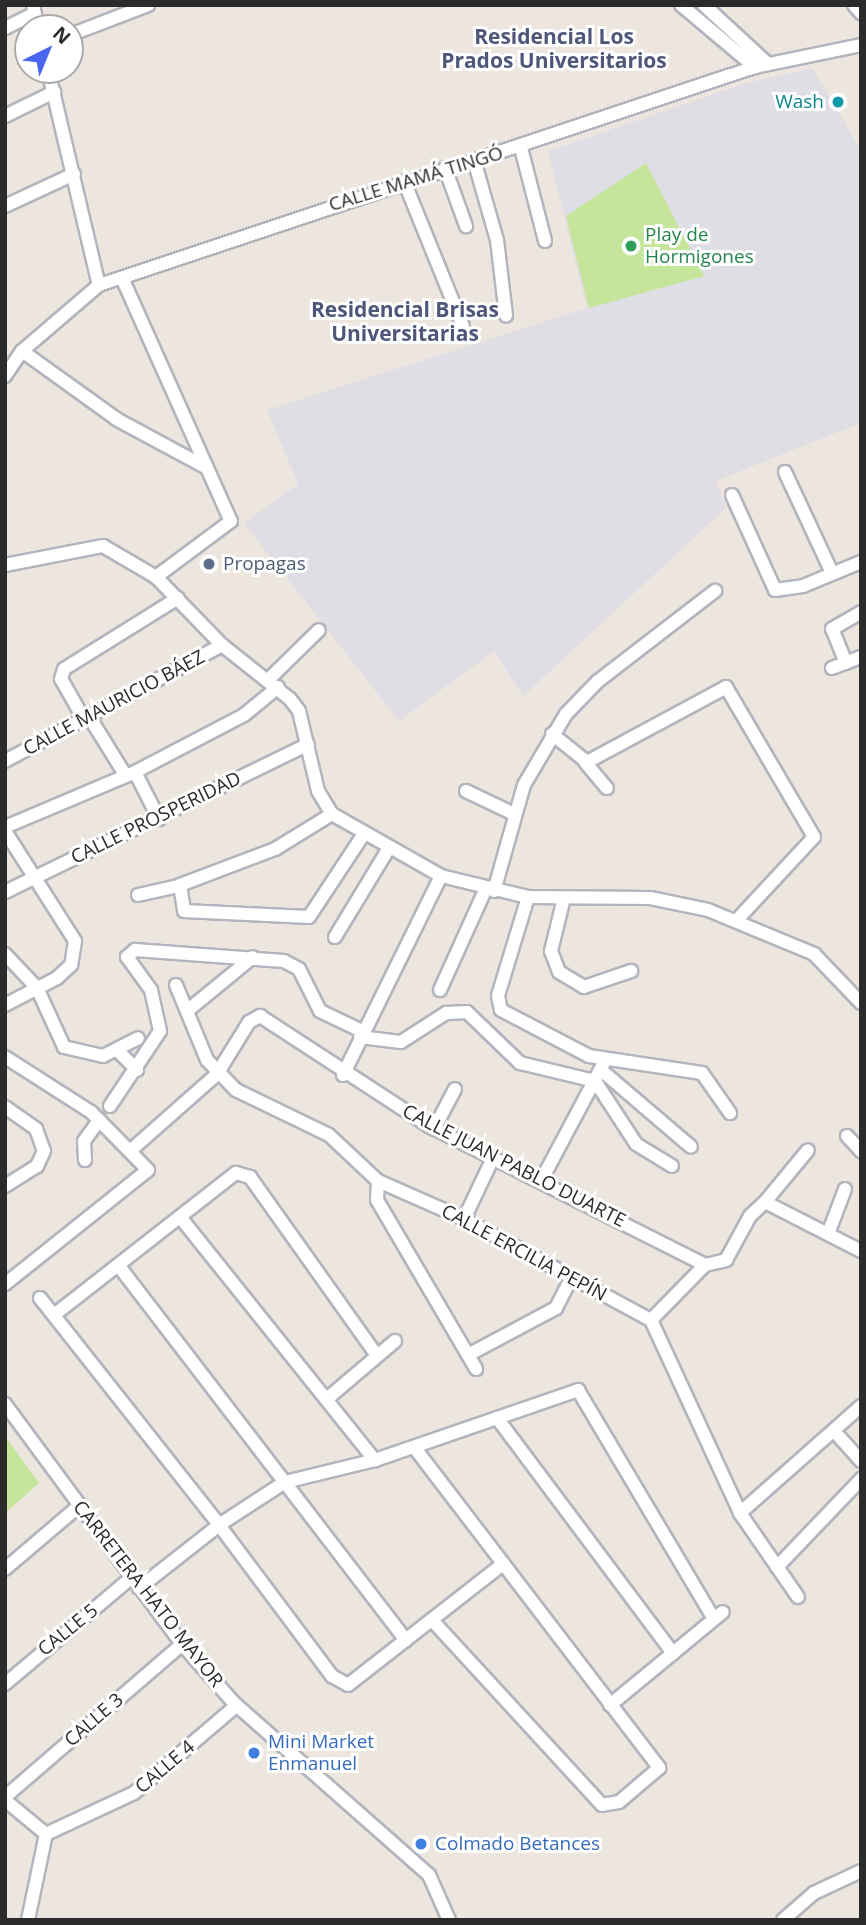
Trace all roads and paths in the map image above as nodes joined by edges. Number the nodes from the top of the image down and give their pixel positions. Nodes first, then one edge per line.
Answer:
1 (148, 5) edge
2 (681, 5) edge
3 (704, 5) edge
4 (854, 5) edge
5 (34, 10) edge
6 (861, 13) edge
7 (5, 29) edge
8 (84, 30) edge
9 (861, 45) edge
10 (762, 66) junction
11 (52, 84) edge
12 (54, 92) junction
13 (5, 116) edge
14 (521, 148) junction
15 (474, 160) junction
16 (445, 168) junction
17 (74, 174) junction
18 (404, 181) junction
19 (5, 206) edge
20 (466, 226) dead end
21 (545, 242) dead end
22 (123, 280) junction
23 (99, 285) junction
24 (506, 315) dead end
25 (463, 326) dead end
26 (22, 351) junction
27 (5, 376) edge
28 (207, 468) junction
29 (785, 472) dead end
30 (733, 495) dead end
31 (861, 562) edge
32 (5, 565) edge
33 (832, 573) junction
34 (156, 577) junction
35 (715, 591) dead end
36 (178, 598) junction
37 (861, 612) edge
38 (319, 630) dead end
39 (222, 645) junction
40 (861, 657) edge
41 (846, 663) junction
42 (832, 668) dead end
43 (273, 684) junction
44 (88, 720) junction
45 (552, 734) junction
46 (307, 744) junction
47 (5, 761) edge
48 (585, 762) junction
49 (130, 774) junction
50 (607, 788) dead end
51 (466, 791) dead end
52 (332, 814) junction
53 (514, 814) junction
54 (159, 819) junction
55 (5, 829) edge
56 (363, 835) junction
57 (389, 848) junction
58 (33, 876) junction
59 (442, 876) junction
60 (179, 886) junction
61 (490, 890) junction
62 (5, 892) edge
63 (138, 895) dead end
64 (528, 897) junction
65 (564, 898) junction
66 (737, 920) junction
67 (335, 937) dead end
68 (5, 954) edge
69 (253, 957) junction
70 (631, 971) dead end
71 (176, 985) dead end
72 (37, 988) junction
73 (440, 990) dead end
74 (861, 1003) edge
75 (5, 1005) edge
76 (187, 1011) junction
77 (361, 1034) junction
78 (138, 1038) dead end
79 (118, 1051) junction
80 (5, 1057) edge
81 (137, 1070) junction
82 (601, 1070) junction
83 (217, 1074) junction
84 (343, 1075) junction
85 (454, 1089) dead end
86 (110, 1106) dead end
87 (5, 1107) edge
88 (730, 1114) dead end
89 (99, 1120) junction
90 (434, 1129) junction
91 (847, 1136) dead end
92 (691, 1147) dead end
93 (807, 1150) dead end
94 (130, 1151) junction
95 (861, 1151) edge
96 (493, 1158) junction
97 (85, 1160) dead end
98 (672, 1166) dead end
99 (378, 1181) junction
100 (541, 1181) junction
101 (5, 1186) edge
102 (845, 1189) dead end
103 (765, 1202) junction
104 (180, 1217) junction
105 (464, 1219) junction
106 (828, 1234) junction
107 (861, 1251) edge
108 (118, 1265) junction
109 (705, 1265) junction
110 (572, 1277) junction
111 (5, 1284) edge
112 (40, 1298) dead end
113 (54, 1315) junction
114 (651, 1320) junction
115 (394, 1341) dead end
116 (376, 1354) junction
117 (468, 1355) junction
118 (476, 1369) dead end
119 (328, 1398) junction
120 (5, 1404) edge
121 (861, 1406) edge
122 (497, 1418) junction
123 (834, 1431) junction
124 (414, 1447) junction
125 (375, 1460) junction
126 (861, 1461) edge
127 (861, 1479) edge
128 (285, 1482) junction
129 (79, 1506) junction
130 (740, 1513) junction
131 (219, 1525) junction
132 (503, 1564) junction
133 (777, 1567) junction
134 (5, 1569) edge
135 (135, 1583) junction
136 (798, 1597) dead end
137 (432, 1620) junction
138 (406, 1640) junction
139 (182, 1644) junction
140 (673, 1653) junction
141 (5, 1684) edge
142 (610, 1704) junction
143 (237, 1705) junction
144 (5, 1799) edge
145 (46, 1834) junction
146 (861, 1871) edge
147 (28, 1920) edge
148 (449, 1920) edge
149 (783, 1920) edge

1 - 8 street
2 - 10 street
3 - 10 street
4 - 6 street
5 - 7 street
9 - 10 street, CALLE MAMÁ TINGÓ
10 - 14 street, CALLE MAMÁ TINGÓ
11 - 12 street
12 - 13 street
12 - 17 street
14 - 15 street, CALLE MAMÁ TINGÓ
14 - 21 street
15 - 16 street, CALLE MAMÁ TINGÓ
15 - 24 street
16 - 18 street, CALLE MAMÁ TINGÓ
16 - 20 street
17 - 19 street
17 - 23 street
18 - 22 street, CALLE MAMÁ TINGÓ
18 - 25 street
22 - 23 street, CALLE MAMÁ TINGÓ
22 - 28 street
23 - 26 street, CALLE MAMÁ TINGÓ
26 - 27 street, CALLE MAMÁ TINGÓ
26 - 28 street
28 - 34 street
29 - 33 street
30 - 33 street
31 - 33 street
32 - 34 street
34 - 36 street
35 - 45 street
36 - 39 street
36 - 44 street
37 - 41 street
38 - 43 street
39 - 43 street
39 - 44 street, CALLE MAURICIO BÁEZ
40 - 41 street
41 - 42 street
43 - 46 street
43 - 49 street
44 - 47 street, CALLE MAURICIO BÁEZ
44 - 49 street
45 - 48 street
45 - 53 street
46 - 52 street
46 - 54 street, CALLE PROSPERIDAD
48 - 50 street
48 - 66 street
49 - 54 street
49 - 55 street
51 - 53 street
52 - 56 street
52 - 60 street
53 - 61 street
54 - 58 street, CALLE PROSPERIDAD
55 - 58 street
56 - 57 street
56 - 60 street
57 - 59 street
57 - 67 street
58 - 62 street, CALLE PROSPERIDAD
58 - 72 street
59 - 61 street
59 - 77 street
60 - 63 street
61 - 64 street
61 - 73 street
64 - 65 street
64 - 82 street
65 - 66 street
65 - 70 street
66 - 74 street
68 - 72 street
69 - 76 street
69 - 77 street
69 - 81 street
71 - 76 street, CALLE ERCILIA PEPÍN
72 - 75 street
72 - 79 street
76 - 83 street, CALLE ERCILIA PEPÍN
77 - 82 street
77 - 84 street
78 - 79 street
79 - 81 street
80 - 89 street
81 - 86 street
82 - 88 street
82 - 92 street
82 - 98 street
82 - 100 street
83 - 84 street, CALLE JUAN PABLO DUARTE
83 - 94 street
83 - 99 street, CALLE ERCILIA PEPÍN
84 - 90 street, CALLE JUAN PABLO DUARTE
85 - 90 street
87 - 101 street
89 - 94 street
89 - 97 street
90 - 96 street, CALLE JUAN PABLO DUARTE
91 - 95 street
93 - 103 street
94 - 111 street
96 - 100 street, CALLE JUAN PABLO DUARTE
96 - 105 street
99 - 105 street, CALLE ERCILIA PEPÍN
99 - 117 street
100 - 109 street, CALLE JUAN PABLO DUARTE
102 - 106 street
103 - 106 street
103 - 109 street
104 - 108 street
104 - 116 street
104 - 119 street
105 - 110 street, CALLE ERCILIA PEPÍN
106 - 107 street
108 - 113 street
108 - 128 street
109 - 114 street
110 - 114 street, CALLE ERCILIA PEPÍN
110 - 117 street
112 - 113 street
113 - 131 street
114 - 130 street
115 - 116 street
116 - 119 street
117 - 118 street
119 - 125 street
120 - 129 street, CARRETERA HATO MAYOR
121 - 123 street
122 - 124 street, CALLE 5
122 - 140 street
122 - 140 street, CALLE 5
123 - 126 street
123 - 130 street
124 - 125 street, CALLE 5
124 - 132 street
125 - 128 street, CALLE 5
127 - 133 street
128 - 131 street, CALLE 5
128 - 138 street
129 - 134 street
129 - 135 street, CARRETERA HATO MAYOR
130 - 133 street
131 - 135 street, CALLE 5
131 - 138 street
132 - 137 street
132 - 142 street
133 - 136 street
135 - 139 street, CARRETERA HATO MAYOR
135 - 141 street, CALLE 5
137 - 138 street
137 - 142 street
139 - 143 street, CARRETERA HATO MAYOR
139 - 144 street, CALLE 3
140 - 142 street
143 - 145 street, CALLE 4
143 - 148 street, CARRETERA HATO MAYOR
144 - 145 street
145 - 147 street
146 - 149 street

